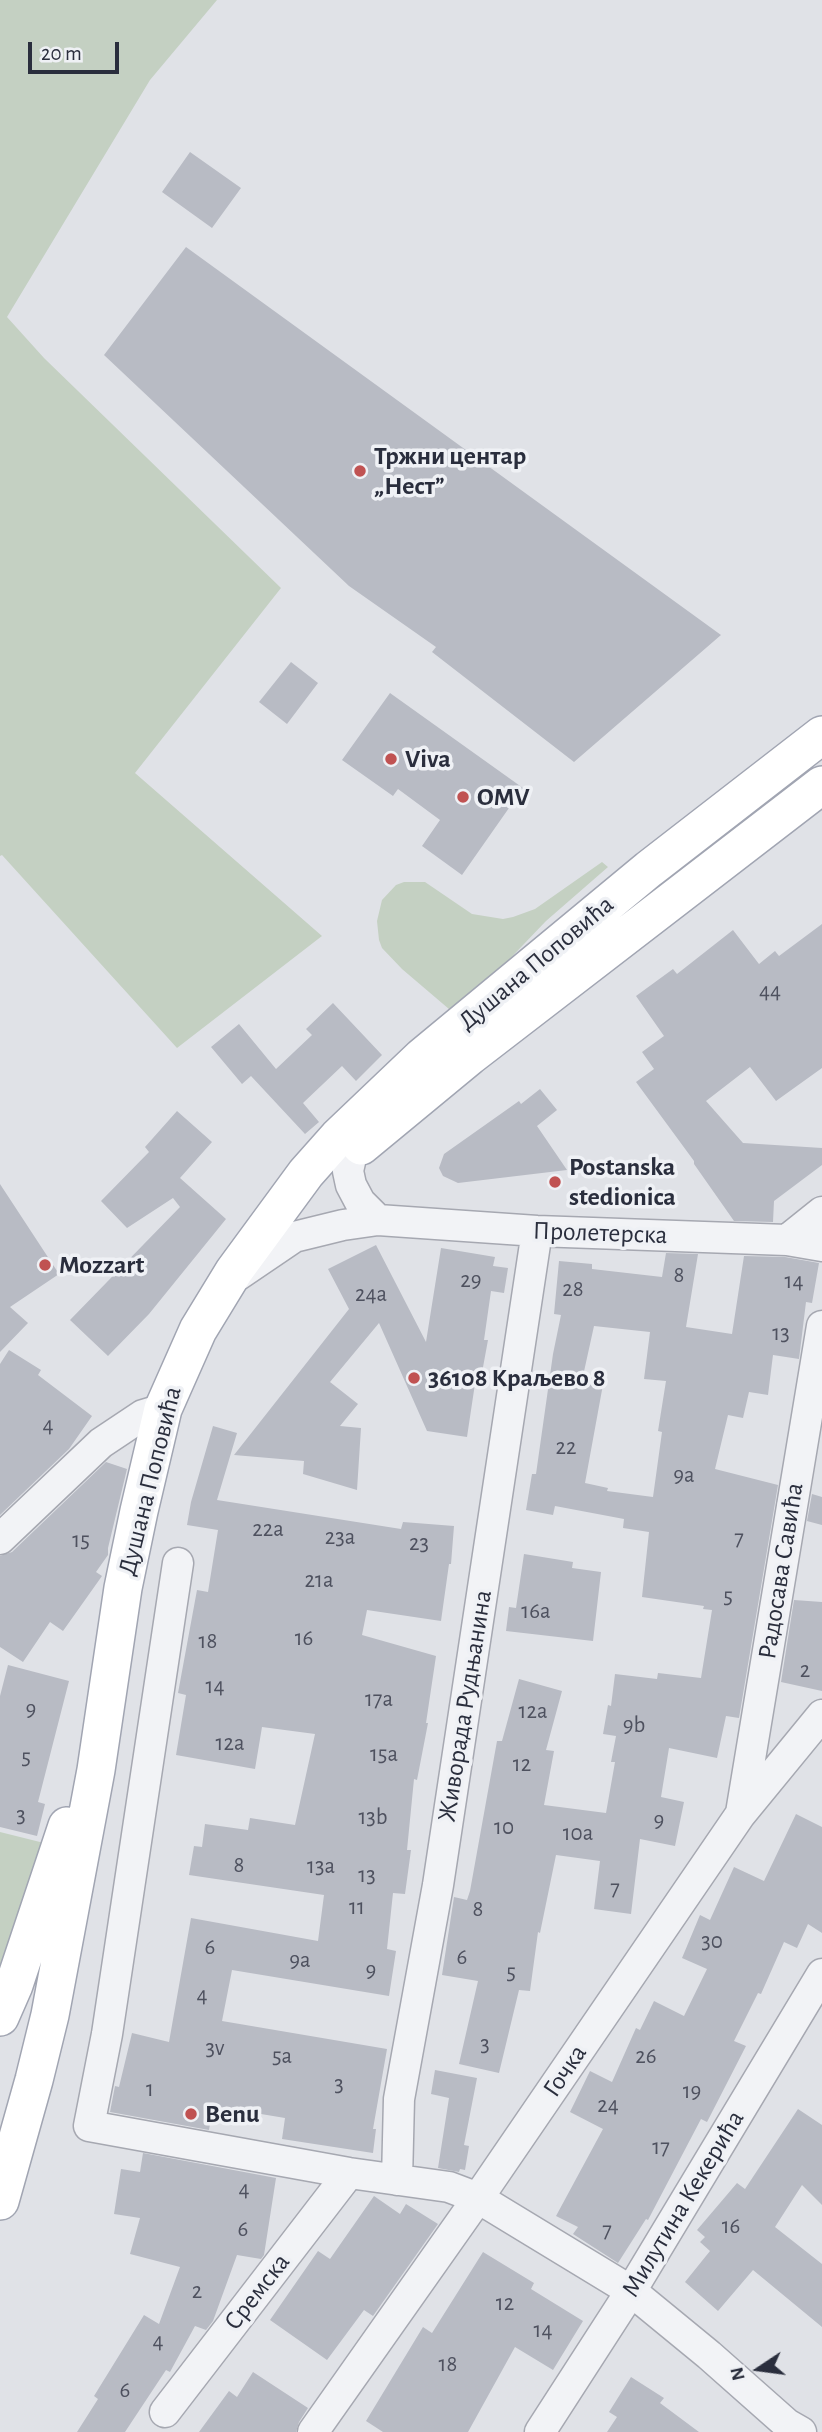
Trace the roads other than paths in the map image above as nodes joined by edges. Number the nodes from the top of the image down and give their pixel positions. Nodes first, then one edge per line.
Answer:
1 (822, 735) edge
2 (822, 785) edge
3 (352, 1153) junction
4 (822, 1212) edge
5 (274, 1218) junction
6 (378, 1220) junction
7 (537, 1231) junction
8 (788, 1240) junction
9 (822, 1245) edge
10 (226, 1283) junction
11 (822, 1326) edge
12 (163, 1409) junction
13 (0, 1539) edge
14 (178, 1563) dead end
15 (822, 1715) edge
16 (96, 1770) junction
17 (740, 1815) junction
18 (822, 1974) edge
19 (0, 2017) edge
20 (7, 2119) edge
21 (349, 2173) junction
22 (397, 2180) junction
23 (478, 2198) junction
24 (0, 2201) edge
25 (631, 2291) junction
26 (165, 2412) dead end
27 (791, 2429) edge
28 (313, 2432) edge
29 (540, 2432) edge

1 - 5 main road, Душана Поповића
2 - 3 main road, Душана Поповића
3 - 5 main road, Душана Поповића
3 - 6 street
4 - 8 street
5 - 10 main road, Душана Поповића
6 - 7 street, Пролетерска
6 - 10 street, Пролетерска
7 - 8 street, Пролетерска
7 - 22 street, Живорада Рудњанина
8 - 9 street, Пролетерска
10 - 12 main road, Душана Поповића
11 - 17 street, Радосава Савића
12 - 13 street
12 - 16 main road, Душана Поповића
14 - 21 street, Душана Поповића
15 - 17 street, Гочка
16 - 19 main road, Душана Поповића
16 - 20 main road, Душана Поповића
17 - 23 street, Гочка
18 - 25 street, Милутина Кекерића
20 - 24 main road
21 - 22 street
21 - 26 street, Сремска
22 - 23 street
23 - 25 street
23 - 28 street, Гочка
25 - 27 street
25 - 29 street, Милутина Кекерића

